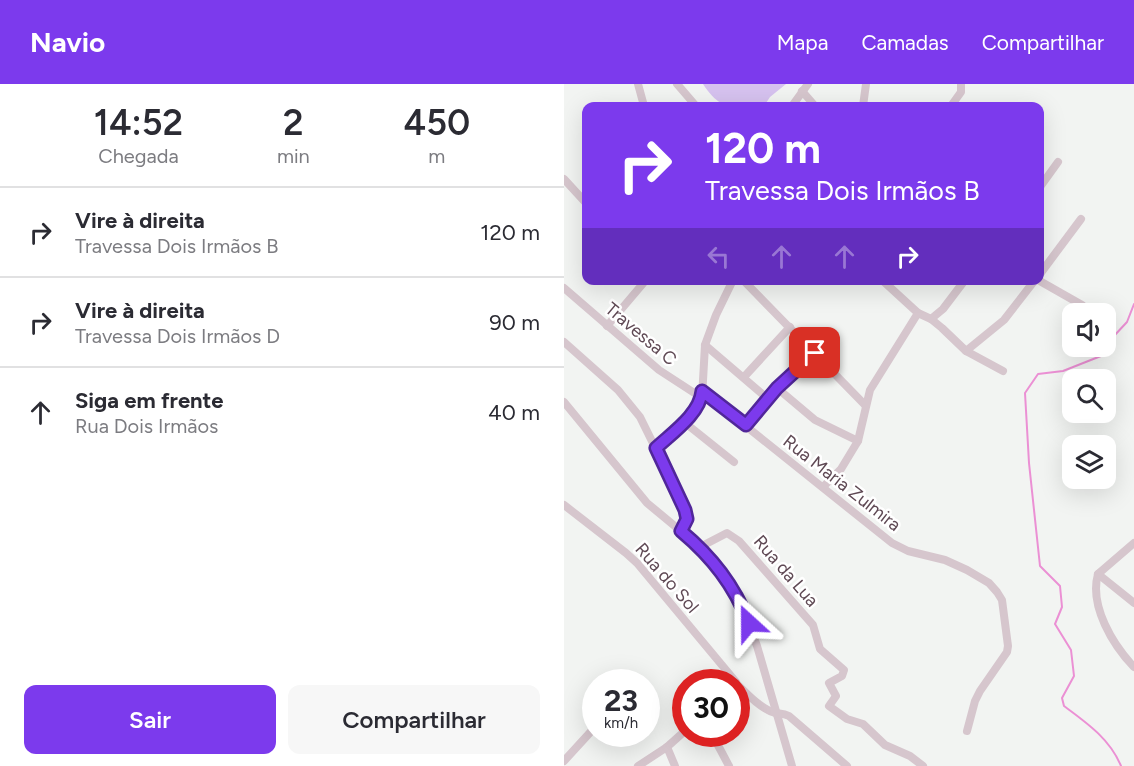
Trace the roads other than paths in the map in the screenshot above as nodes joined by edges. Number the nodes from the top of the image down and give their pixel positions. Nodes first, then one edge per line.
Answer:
1 (638, 84) edge
2 (677, 84) edge
3 (866, 84) edge
4 (961, 84) edge
5 (805, 88) edge
6 (643, 102) edge
7 (693, 102) edge
8 (795, 102) edge
9 (813, 102) edge
10 (864, 102) edge
11 (954, 102) edge
12 (1058, 162) dead end
13 (564, 179) edge
14 (1044, 181) edge
15 (582, 199) edge
16 (1081, 219) dead end
17 (1044, 269) edge
18 (1044, 284) edge
19 (642, 285) edge
20 (731, 285) edge
21 (748, 285) edge
22 (891, 285) edge
23 (961, 285) edge
24 (1032, 285) edge
25 (565, 292) edge
26 (1078, 303) edge
27 (918, 313) junction
28 (931, 319) junction
29 (607, 326) junction
30 (790, 327) junction
31 (564, 342) edge
32 (705, 345) junction
33 (966, 351) junction
34 (815, 353) junction
35 (1003, 371) dead end
36 (744, 376) junction
37 (777, 388) junction
38 (702, 394) junction
39 (768, 398) junction
40 (564, 402) edge
41 (866, 405) junction
42 (684, 422) junction
43 (746, 425) junction
44 (858, 441) junction
45 (656, 448) junction
46 (734, 462) dead end
47 (823, 487) junction
48 (564, 505) edge
49 (681, 531) junction
50 (1134, 543) edge
51 (700, 547) junction
52 (1098, 574) junction
53 (1134, 603) edge
54 (1134, 667) edge
55 (724, 669) edge
56 (750, 695) edge
57 (776, 713) junction
58 (967, 731) dead end
59 (582, 741) edge
60 (672, 743) edge
61 (668, 747) junction
62 (719, 747) edge
63 (565, 760) edge
64 (574, 766) edge
65 (638, 766) edge
66 (675, 766) edge
67 (729, 766) edge
68 (792, 766) edge
69 (847, 766) edge
70 (923, 766) edge

1 - 6 street
2 - 7 street
3 - 10 street
4 - 11 street
5 - 8 street
5 - 9 street
12 - 14 street
13 - 15 street
16 - 17 street
18 - 26 street
19 - 29 street
20 - 32 street
21 - 30 street
22 - 27 street
23 - 28 street
24 - 33 street
25 - 29 street, Travessa C
27 - 28 street
27 - 41 street
28 - 33 street
29 - 38 street, Travessa C
30 - 34 street
30 - 36 street
31 - 45 street
32 - 36 street
32 - 38 street
33 - 35 street
34 - 37 street
34 - 41 street
36 - 39 street
37 - 39 street
37 - 44 street
38 - 42 street
38 - 43 street, Rua Maria Zulmira
39 - 43 street
40 - 49 street
41 - 44 street
42 - 45 street
42 - 46 street
43 - 47 street, Rua Maria Zulmira
44 - 47 street
45 - 49 street
47 - 58 street, Rua Maria Zulmira
48 - 55 street, Rua do Sol
49 - 51 street
50 - 52 street
51 - 57 street
51 - 70 street, Rua da Lua
52 - 53 street
52 - 54 street
56 - 57 street, Rua do Sol
57 - 68 street
57 - 69 street, Rua do Sol
59 - 63 street
60 - 61 street
61 - 65 street
61 - 66 street
62 - 67 street
63 - 64 street

